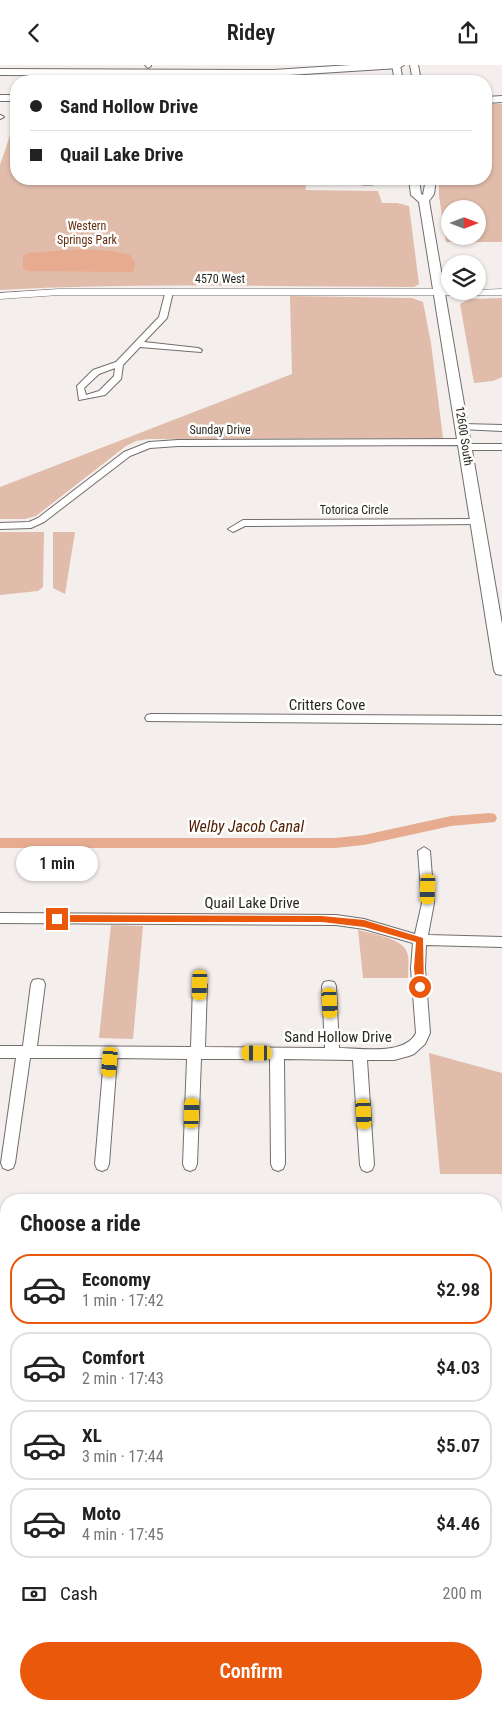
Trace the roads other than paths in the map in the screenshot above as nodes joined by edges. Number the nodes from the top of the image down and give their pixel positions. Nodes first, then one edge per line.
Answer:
1 (397, 65) edge
2 (0, 72) edge
3 (415, 185) edge
4 (431, 185) edge
5 (424, 201) junction
6 (169, 291) junction
7 (502, 292) edge
8 (440, 293) junction
9 (0, 296) edge
10 (138, 344) junction
11 (198, 350) dead end
12 (119, 364) junction
13 (463, 427) junction
14 (502, 428) edge
15 (465, 445) junction
16 (502, 447) edge
17 (476, 522) junction
18 (0, 527) edge
19 (233, 529) dead end
20 (502, 670) edge
21 (151, 718) dead end
22 (502, 720) edge
23 (424, 851) dead end
24 (0, 918) edge
25 (420, 940) junction
26 (502, 942) edge
27 (38, 984) dead end
28 (200, 985) dead end
29 (329, 986) dead end
30 (0, 1052) edge
31 (26, 1052) junction
32 (111, 1052) junction
33 (196, 1053) junction
34 (277, 1053) junction
35 (332, 1053) junction
36 (360, 1053) junction
37 (8, 1163) dead end
38 (102, 1164) dead end
39 (190, 1164) dead end
40 (278, 1164) dead end
41 (367, 1165) dead end

1 - 2 highway
3 - 5 main road, 12600 South
4 - 5 main road, 12600 South
5 - 8 main road, 12600 South
6 - 8 main road, 4570 West
6 - 9 main road, 4570 West
6 - 10 street
7 - 8 main road, 4570 West
8 - 13 main road, 12600 South
10 - 11 street
10 - 12 street
12 - 12 street
13 - 14 street
13 - 15 main road, 12600 South
15 - 16 street, Sunday Drive
15 - 17 main road, 12600 South
15 - 18 street, Sunday Drive
17 - 19 street, Totorica Circle
17 - 20 main road, 12600 South
21 - 22 street, Critters Cove
23 - 25 street, Sand Hollow Drive
24 - 25 street, Quail Lake Drive
25 - 26 street, Quail Lake Drive
25 - 36 street, Sand Hollow Drive
27 - 31 street
28 - 33 street
29 - 35 street
30 - 31 street, Sand Hollow Drive
31 - 32 street, Sand Hollow Drive
31 - 37 street
32 - 33 street, Sand Hollow Drive
32 - 38 street
33 - 34 street, Sand Hollow Drive
33 - 39 street
34 - 35 street, Sand Hollow Drive
34 - 40 street
35 - 36 street, Sand Hollow Drive
36 - 41 street

